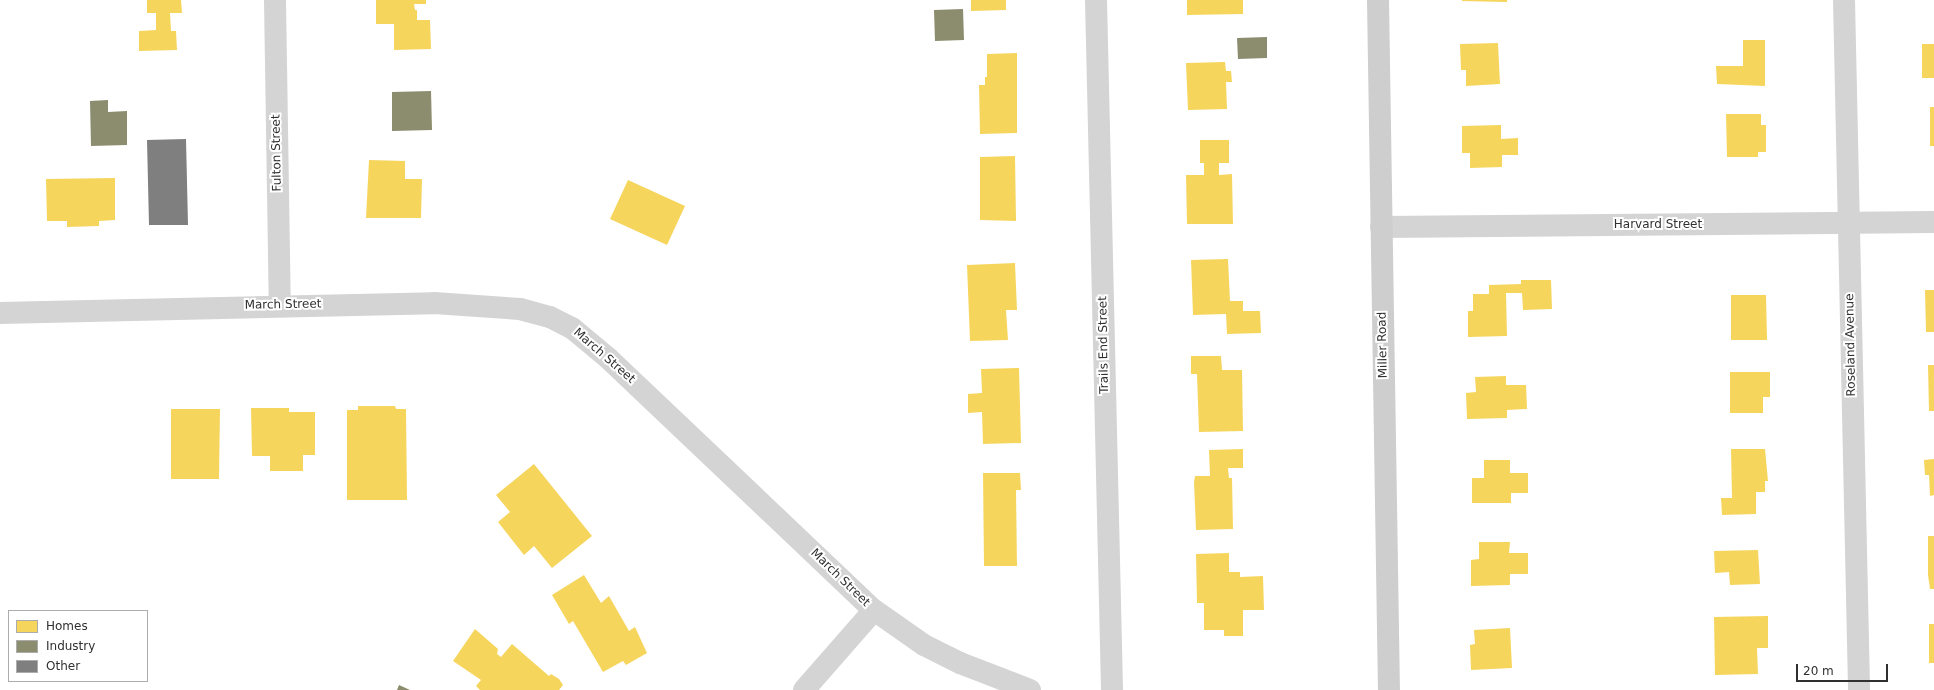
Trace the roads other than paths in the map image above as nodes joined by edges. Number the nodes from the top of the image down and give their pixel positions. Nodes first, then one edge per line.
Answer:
1 (275, 0) edge
2 (1096, 0) edge
3 (1378, 0) edge
4 (1844, 0) edge
5 (1934, 222) edge
6 (1848, 224) junction
7 (1381, 227) junction
8 (280, 305) junction
9 (0, 313) edge
10 (874, 610) junction
11 (804, 690) edge
12 (1030, 690) edge
13 (1112, 690) edge
14 (1388, 690) edge
15 (1859, 690) edge

1 - 8 street, Fulton Street
2 - 13 street, Trails End Street
3 - 7 street, Miller Road
4 - 6 street, Roseland Avenue
5 - 6 street, Harvard Street
6 - 7 street, Harvard Street
6 - 15 street, Roseland Avenue
7 - 14 street, Miller Road
8 - 9 street, March Street
8 - 10 street, March Street
10 - 11 street
10 - 12 street, March Street

